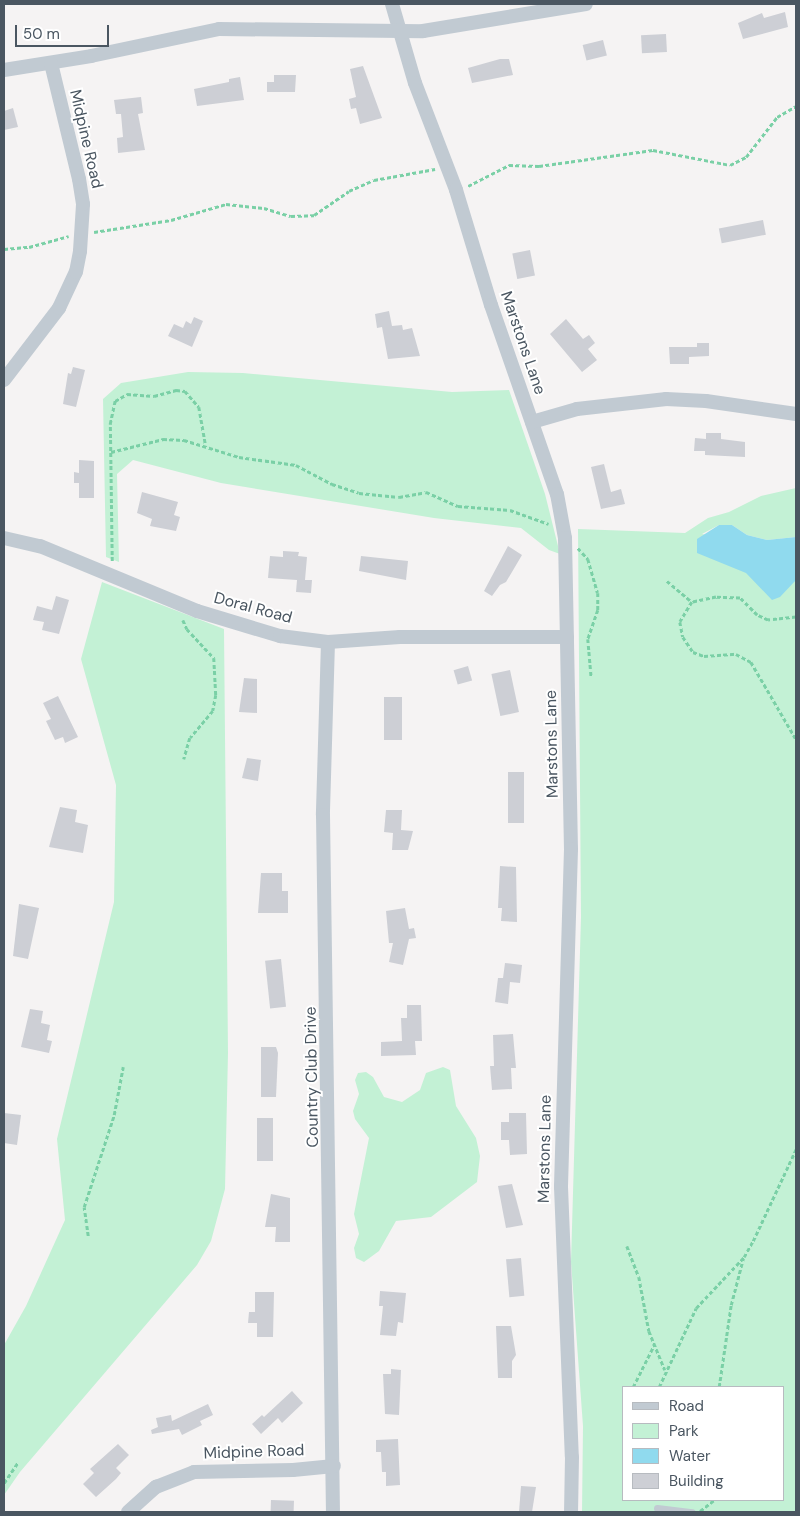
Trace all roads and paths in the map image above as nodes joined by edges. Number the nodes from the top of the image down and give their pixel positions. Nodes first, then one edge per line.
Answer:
1 (392, 4) edge
2 (586, 4) edge
3 (400, 31) junction
4 (51, 63) junction
5 (4, 70) edge
6 (796, 106) edge
7 (446, 167) junction
8 (456, 192) junction
9 (83, 233) junction
10 (4, 250) edge
11 (4, 380) edge
12 (796, 414) edge
13 (532, 422) junction
14 (206, 446) junction
15 (111, 452) junction
16 (4, 538) edge
17 (565, 538) junction
18 (112, 574) junction
19 (666, 581) dead end
20 (180, 602) junction
21 (692, 602) junction
22 (796, 617) edge
23 (567, 637) junction
24 (328, 642) junction
25 (591, 676) dead end
26 (796, 739) edge
27 (184, 759) dead end
28 (123, 1067) dead end
29 (796, 1149) edge
30 (88, 1236) dead end
31 (627, 1246) dead end
32 (744, 1257) junction
33 (655, 1343) junction
34 (665, 1371) junction
35 (634, 1386) edge
36 (659, 1386) edge
37 (718, 1386) edge
38 (18, 1462) dead end
39 (334, 1466) junction
40 (4, 1483) edge
41 (713, 1501) edge
42 (657, 1508) dead end
43 (128, 1512) edge
44 (333, 1512) edge
45 (571, 1512) edge
46 (692, 1512) edge
47 (698, 1512) edge

1 - 3 street, Marstons Lane
2 - 3 street
3 - 4 street
3 - 7 street, Marstons Lane
4 - 5 street
4 - 9 street, Midpine Road
6 - 8 path
7 - 8 street, Marstons Lane
7 - 9 path
8 - 13 street, Marstons Lane
9 - 10 path
9 - 11 street, Midpine Road
12 - 13 street
13 - 17 street, Marstons Lane
14 - 15 path
14 - 15 path
14 - 17 path
15 - 18 path
16 - 18 street, Doral Road
17 - 23 street, Marstons Lane
17 - 25 path
18 - 20 street, Doral Road
19 - 21 path
20 - 24 street, Doral Road
20 - 27 path
21 - 22 path
21 - 26 path
23 - 24 street, Doral Road
23 - 45 street, Marstons Lane
24 - 39 street, Country Club Drive
28 - 30 path
29 - 32 path
31 - 33 path
32 - 34 path
32 - 37 path
33 - 34 path
33 - 35 path
34 - 36 path
38 - 40 path
39 - 43 street, Midpine Road
39 - 44 street, Country Club Drive
41 - 47 path
42 - 46 lane

